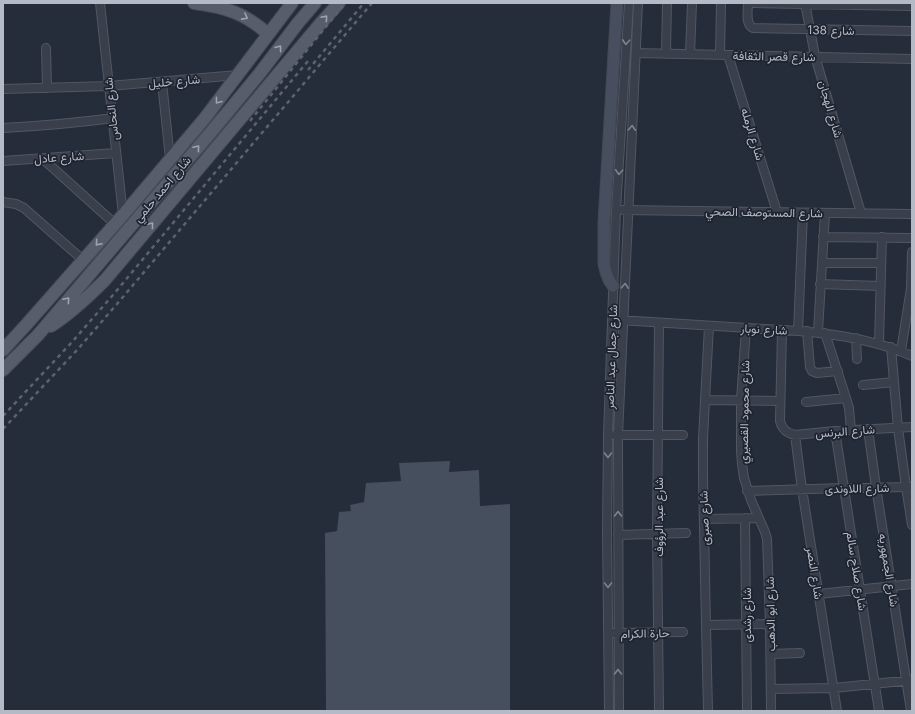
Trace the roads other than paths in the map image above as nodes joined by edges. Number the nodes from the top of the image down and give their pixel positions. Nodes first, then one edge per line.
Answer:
1 (100, 3) edge
2 (194, 3) edge
3 (292, 3) edge
4 (315, 3) edge
5 (339, 3) edge
6 (617, 3) edge
7 (629, 3) edge
8 (638, 3) edge
9 (667, 3) edge
10 (692, 3) edge
11 (722, 3) edge
12 (748, 3) edge
13 (754, 3) edge
14 (805, 4) edge
15 (912, 6) edge
16 (810, 29) junction
17 (912, 31) edge
18 (268, 34) junction
19 (46, 48) dead end
20 (636, 53) junction
21 (666, 54) junction
22 (690, 54) junction
23 (724, 55) junction
24 (815, 56) junction
25 (912, 59) edge
26 (238, 75) junction
27 (162, 82) junction
28 (109, 86) junction
29 (47, 88) junction
30 (3, 89) edge
31 (113, 118) junction
32 (3, 128) edge
33 (116, 153) junction
34 (43, 159) junction
35 (170, 159) junction
36 (3, 161) edge
37 (3, 202) edge
38 (616, 210) junction
39 (628, 210) junction
40 (777, 212) junction
41 (803, 213) junction
42 (825, 213) junction
43 (861, 214) junction
44 (912, 214) edge
45 (119, 219) junction
46 (823, 237) junction
47 (882, 237) junction
48 (912, 238) edge
49 (912, 252) edge
50 (83, 260) junction
51 (881, 262) junction
52 (822, 263) junction
53 (820, 284) junction
54 (613, 286) junction
55 (880, 286) junction
56 (911, 288) edge
57 (910, 312) edge
58 (612, 320) junction
59 (623, 320) junction
60 (659, 323) junction
61 (709, 326) junction
62 (746, 328) junction
63 (782, 330) junction
64 (798, 331) junction
65 (808, 332) junction
66 (821, 333) junction
67 (38, 335) junction
68 (856, 338) junction
69 (879, 343) junction
70 (891, 347) junction
71 (3, 350) edge
72 (900, 351) junction
73 (912, 356) edge
74 (857, 359) dead end
75 (3, 370) edge
76 (838, 371) junction
77 (894, 382) junction
78 (863, 385) dead end
79 (846, 398) junction
80 (705, 400) junction
81 (741, 400) junction
82 (780, 401) junction
83 (806, 402) dead end
84 (912, 427) edge
85 (898, 428) junction
86 (868, 429) junction
87 (851, 430) junction
88 (835, 431) junction
89 (608, 435) junction
90 (618, 435) junction
91 (658, 435) junction
92 (684, 435) dead end
93 (795, 435) junction
94 (876, 487) junction
95 (909, 487) edge
96 (844, 488) junction
97 (802, 489) junction
98 (748, 491) junction
99 (746, 518) junction
100 (759, 518) junction
101 (704, 519) junction
102 (912, 525) edge
103 (686, 533) dead end
104 (657, 534) junction
105 (618, 535) junction
106 (912, 584) edge
107 (891, 586) junction
108 (860, 589) junction
109 (819, 594) junction
110 (746, 624) junction
111 (770, 624) junction
112 (706, 625) junction
113 (658, 632) junction
114 (682, 632) dead end
115 (608, 633) junction
116 (618, 633) junction
117 (800, 652) dead end
118 (771, 654) junction
119 (909, 680) edge
120 (874, 684) junction
121 (834, 688) junction
122 (771, 689) junction
123 (609, 711) edge
124 (619, 711) edge
125 (659, 711) edge
126 (708, 711) edge
127 (747, 711) edge
128 (771, 711) edge
129 (837, 711) edge
130 (878, 711) edge
131 (911, 711) edge

1 - 28 street, شارع النحاس
2 -> 18 main road
3 - 18 main road, شارع احمد حلمي
67 -> 4 main road, شارع احمد حلمي
67 -> 5 main road
6 - 54 main road
7 -> 38 street, شارع جمال عبد الناصر
8 - 20 street, شارع جمال عبد الناصر
9 - 21 street
10 - 22 street
11 - 23 street, شارع الرمله
12 - 16 street, شارع 138
13 - 14 street
14 - 15 street
14 - 16 street, شارع الهجان
16 - 17 street, شارع 138
16 - 24 street, شارع الهجان
18 - 26 main road, شارع احمد حلمي
19 - 29 street
20 - 21 street, شارع قصر الثقافة
39 -> 20 street, شارع جمال عبد الناصر
21 - 22 street, شارع قصر الثقافة
22 - 23 street, شارع قصر الثقافة
23 - 24 street, شارع قصر الثقافة
23 - 40 street, شارع الرمله
24 - 25 street, شارع قصر الثقافة
24 - 43 street, شارع الهجان
26 - 27 street, شارع خليل
26 -> 35 main road, شارع احمد حلمي
27 - 28 street, شارع خليل
27 - 35 street
28 - 29 street, شارع خليل
28 - 31 street, شارع النحاس
29 - 30 street, شارع خليل
31 - 32 street
31 - 33 street, شارع النحاس
33 - 34 street, شارع عادل
33 - 45 street, شارع النحاس
34 - 36 street, شارع عادل
34 - 45 street
35 - 45 main road, شارع احمد حلمي
37 - 50 street
38 - 39 street, شارع المستوصف الصحي
38 - 54 street, شارع جمال عبد الناصر
39 - 40 street, شارع المستوصف الصحي
59 -> 39 street, شارع جمال عبد الناصر
40 - 41 street, شارع المستوصف الصحي
41 - 42 street, شارع المستوصف الصحي
41 - 64 street
42 - 43 street, شارع المستوصف الصحي
42 - 46 street
43 - 44 street, شارع المستوصف الصحي
45 -> 50 main road, شارع احمد حلمي
46 - 47 street
46 - 52 street
47 - 48 street
47 - 51 street
49 - 56 street
50 - 71 main road, شارع احمد حلمي
51 - 52 street
51 - 55 street
52 - 53 street
53 - 55 street
53 - 66 street
54 - 58 street, شارع جمال عبد الناصر
55 - 69 street
56 - 57 street
57 - 72 street
58 - 59 street, شارع نوبار
58 - 89 street, شارع جمال عبد الناصر
59 - 60 street, شارع نوبار
59 - 90 street, شارع جمال عبد الناصر
60 - 61 street, شارع نوبار
60 - 91 street, شارع عبد الرؤوف
61 - 62 street, شارع نوبار
61 - 80 street, شارع صبرى
62 - 63 street, شارع نوبار
62 - 81 street, شارع محمود القصيري
63 - 64 street, شارع نوبار
63 - 82 street
64 - 65 street, شارع نوبار
65 - 66 street, شارع نوبار
65 - 76 street
66 - 68 street, شارع نوبار
66 - 76 street
67 - 75 main road, شارع احمد حلمي
68 - 69 street, شارع نوبار
68 - 74 street
69 - 70 street, شارع نوبار
70 - 72 street, شارع نوبار
70 - 77 street
72 - 73 street, شارع نوبار
76 - 79 street
77 - 78 street
77 - 85 street
79 - 83 street
79 - 87 street
80 - 81 street
80 - 101 street, شارع صبرى
81 - 82 street
81 - 98 street, شارع محمود القصيري
82 - 93 street
84 - 85 street, شارع البرنس
85 - 86 street, شارع البرنس
85 - 95 street
86 - 87 street, شارع البرنس
86 - 94 street, شارع الجمهوريه
87 - 88 street, شارع البرنس
88 - 93 street, شارع البرنس
88 - 96 street, شارع صلاح سالم
89 - 90 street
89 -> 115 street, شارع جمال عبد الناصر
90 - 91 street
105 -> 90 street, شارع جمال عبد الناصر
91 - 92 street
91 - 104 street, شارع عبد الرؤوف
93 - 97 street, شارع النصر
94 - 95 street, شارع اللاوندى
94 - 96 street, شارع اللاوندى
94 - 107 street, شارع الجمهوريه
95 - 102 street
96 - 97 street, شارع اللاوندى
96 - 108 street, شارع صلاح سالم
97 - 98 street, شارع اللاوندى
97 - 109 street, شارع النصر
98 - 100 street, شارع محمود القصيري
99 - 100 street
99 - 101 street
99 - 110 street, شارع رشدى
100 - 111 street, شارع ابو الدهب
101 - 112 street, شارع صبرى
103 - 104 street
104 - 105 street
104 - 113 street, شارع عبد الرؤوف
105 - 116 street, شارع جمال عبد الناصر
106 - 107 street
107 - 108 street
107 - 119 street, شارع الجمهوريه
108 - 109 street
108 - 120 street, شارع صلاح سالم
109 - 121 street, شارع النصر
110 - 111 street
110 - 112 street
110 - 127 street, شارع رشدى
111 - 118 street, شارع ابو الدهب
112 - 126 street, شارع صبرى
113 - 114 street, حارة الكرام
113 - 116 street, حارة الكرام
113 - 125 street, شارع عبد الرؤوف
115 - 116 street, حارة الكرام
115 - 123 street, شارع جمال عبد الناصر
124 -> 116 street, شارع جمال عبد الناصر
117 - 118 street
118 - 122 street, شارع ابو الدهب
119 - 120 street
119 - 131 street, شارع الجمهوريه
120 - 121 street
120 - 130 street, شارع صلاح سالم
121 - 122 street
121 - 129 street, شارع النصر
122 - 128 street, شارع ابو الدهب

